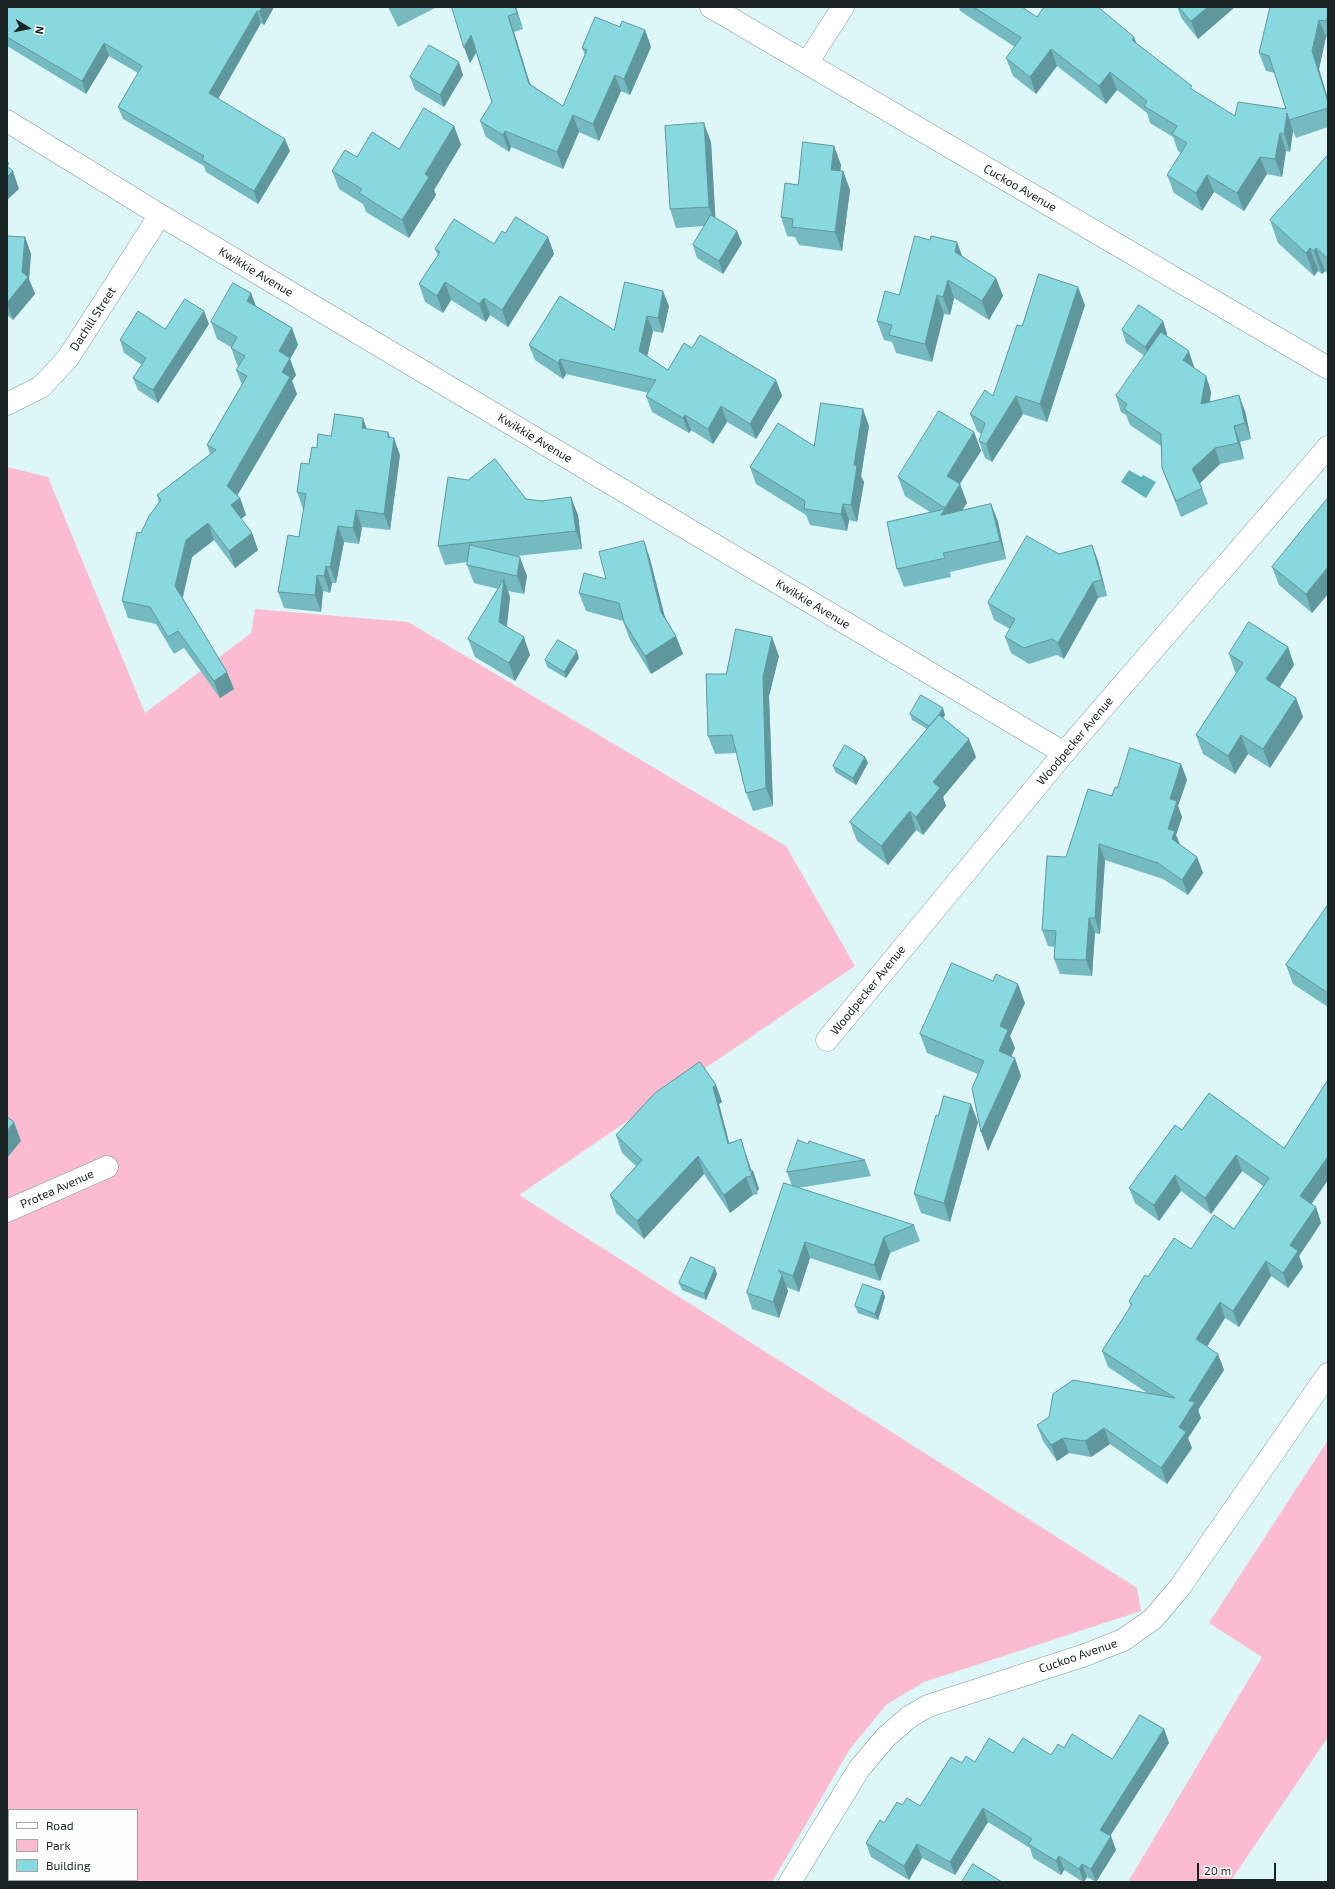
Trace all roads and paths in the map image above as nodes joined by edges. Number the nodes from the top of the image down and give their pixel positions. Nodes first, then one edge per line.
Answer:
1 (711, 7) edge
2 (843, 7) edge
3 (807, 63) junction
4 (7, 121) edge
5 (160, 214) junction
6 (1328, 368) edge
7 (7, 404) edge
8 (1328, 447) edge
9 (1064, 753) junction
10 (827, 1040) dead end
11 (107, 1167) dead end
12 (7, 1211) edge
13 (1328, 1374) edge
14 (790, 1882) edge

1 - 3 street, Cuckoo Avenue
2 - 3 street
3 - 6 street, Cuckoo Avenue
4 - 5 street, Kwikkie Avenue
5 - 7 street, Dachill Street
5 - 9 street, Kwikkie Avenue
8 - 9 street, Woodpecker Avenue
9 - 10 street, Woodpecker Avenue
11 - 12 street, Protea Avenue
13 - 14 street, Cuckoo Avenue

